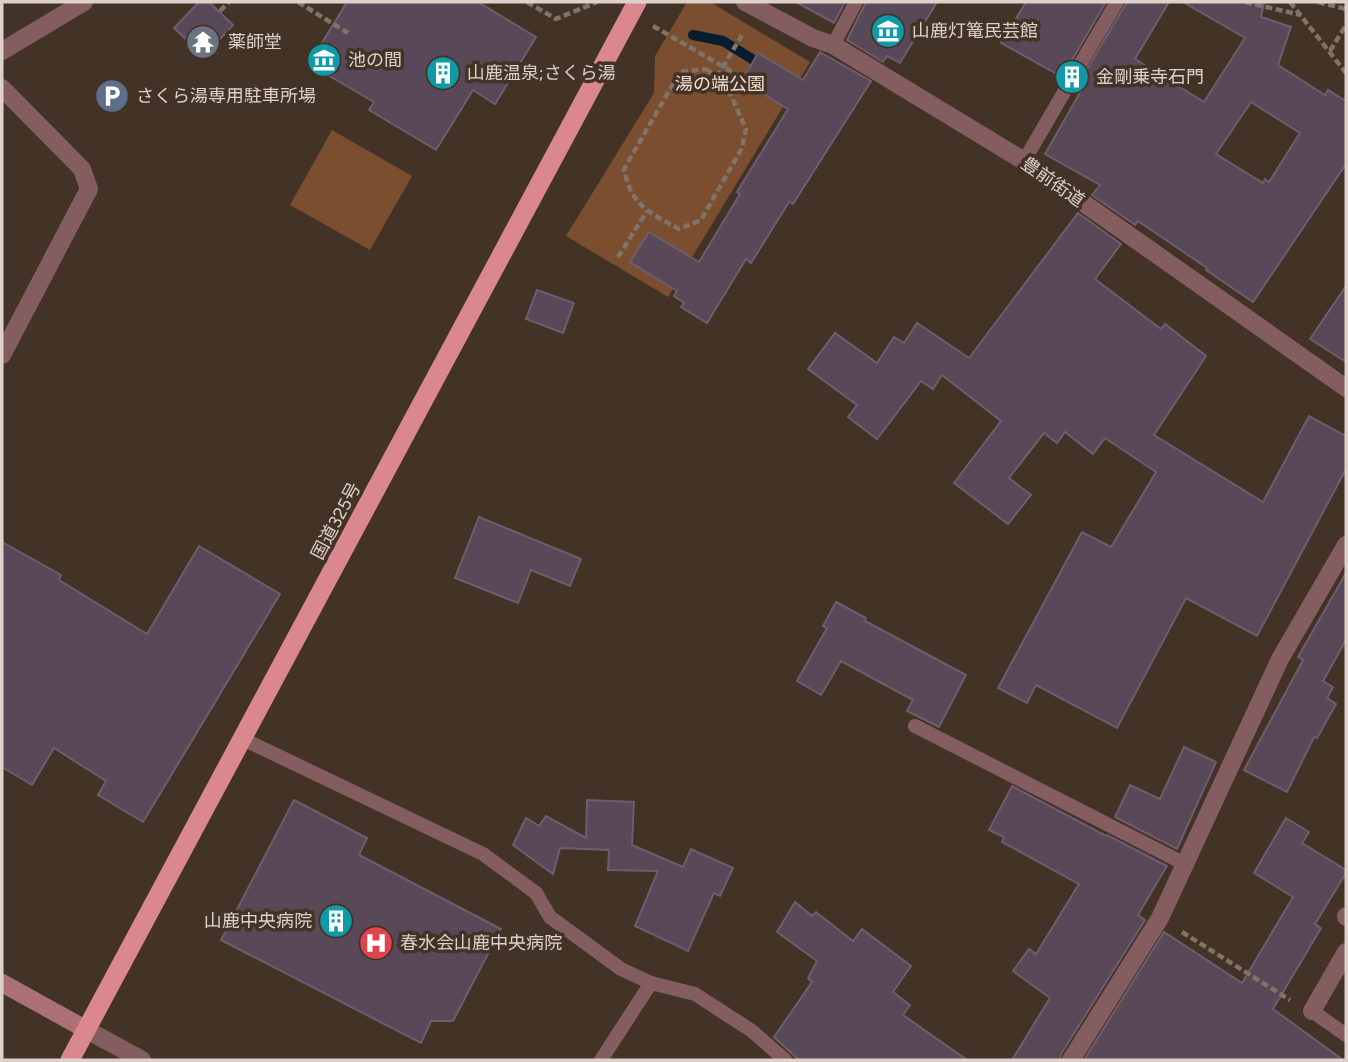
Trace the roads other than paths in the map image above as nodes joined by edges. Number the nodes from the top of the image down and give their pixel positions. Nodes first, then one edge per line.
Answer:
1 (48, 2) edge
2 (84, 2) edge
3 (745, 2) edge
4 (856, 2) edge
5 (1117, 2) edge
6 (634, 7) edge
7 (60, 16) junction
8 (833, 45) junction
9 (2, 51) edge
10 (2, 88) edge
11 (1024, 161) junction
12 (6, 336) edge
13 (2, 355) edge
14 (1346, 388) edge
15 (1346, 545) edge
16 (915, 726) dead end
17 (243, 739) junction
18 (1186, 865) junction
19 (1346, 952) edge
20 (2, 983) edge
21 (651, 983) junction
22 (1312, 1011) joint
23 (88, 1030) junction
24 (1346, 1035) edge
25 (71, 1060) edge
26 (142, 1060) edge
27 (601, 1060) edge
28 (785, 1060) edge
29 (1071, 1060) edge

1 - 7 street
2 - 7 street
3 - 8 street, 豊前街道
4 - 8 lane
5 - 11 lane
6 - 17 highway, 国道325号
7 - 9 street
8 - 11 street, 豊前街道
10 - 12 street
11 - 14 street, 豊前街道
12 - 13 street
15 - 18 street
16 - 18 lane
17 - 21 lane
17 - 23 highway, 国道325号
18 - 29 street
19 - 22 street
20 - 23 main road
21 - 27 lane
21 - 28 lane
22 - 24 lane
23 - 25 highway, 国道325号
23 - 26 street

